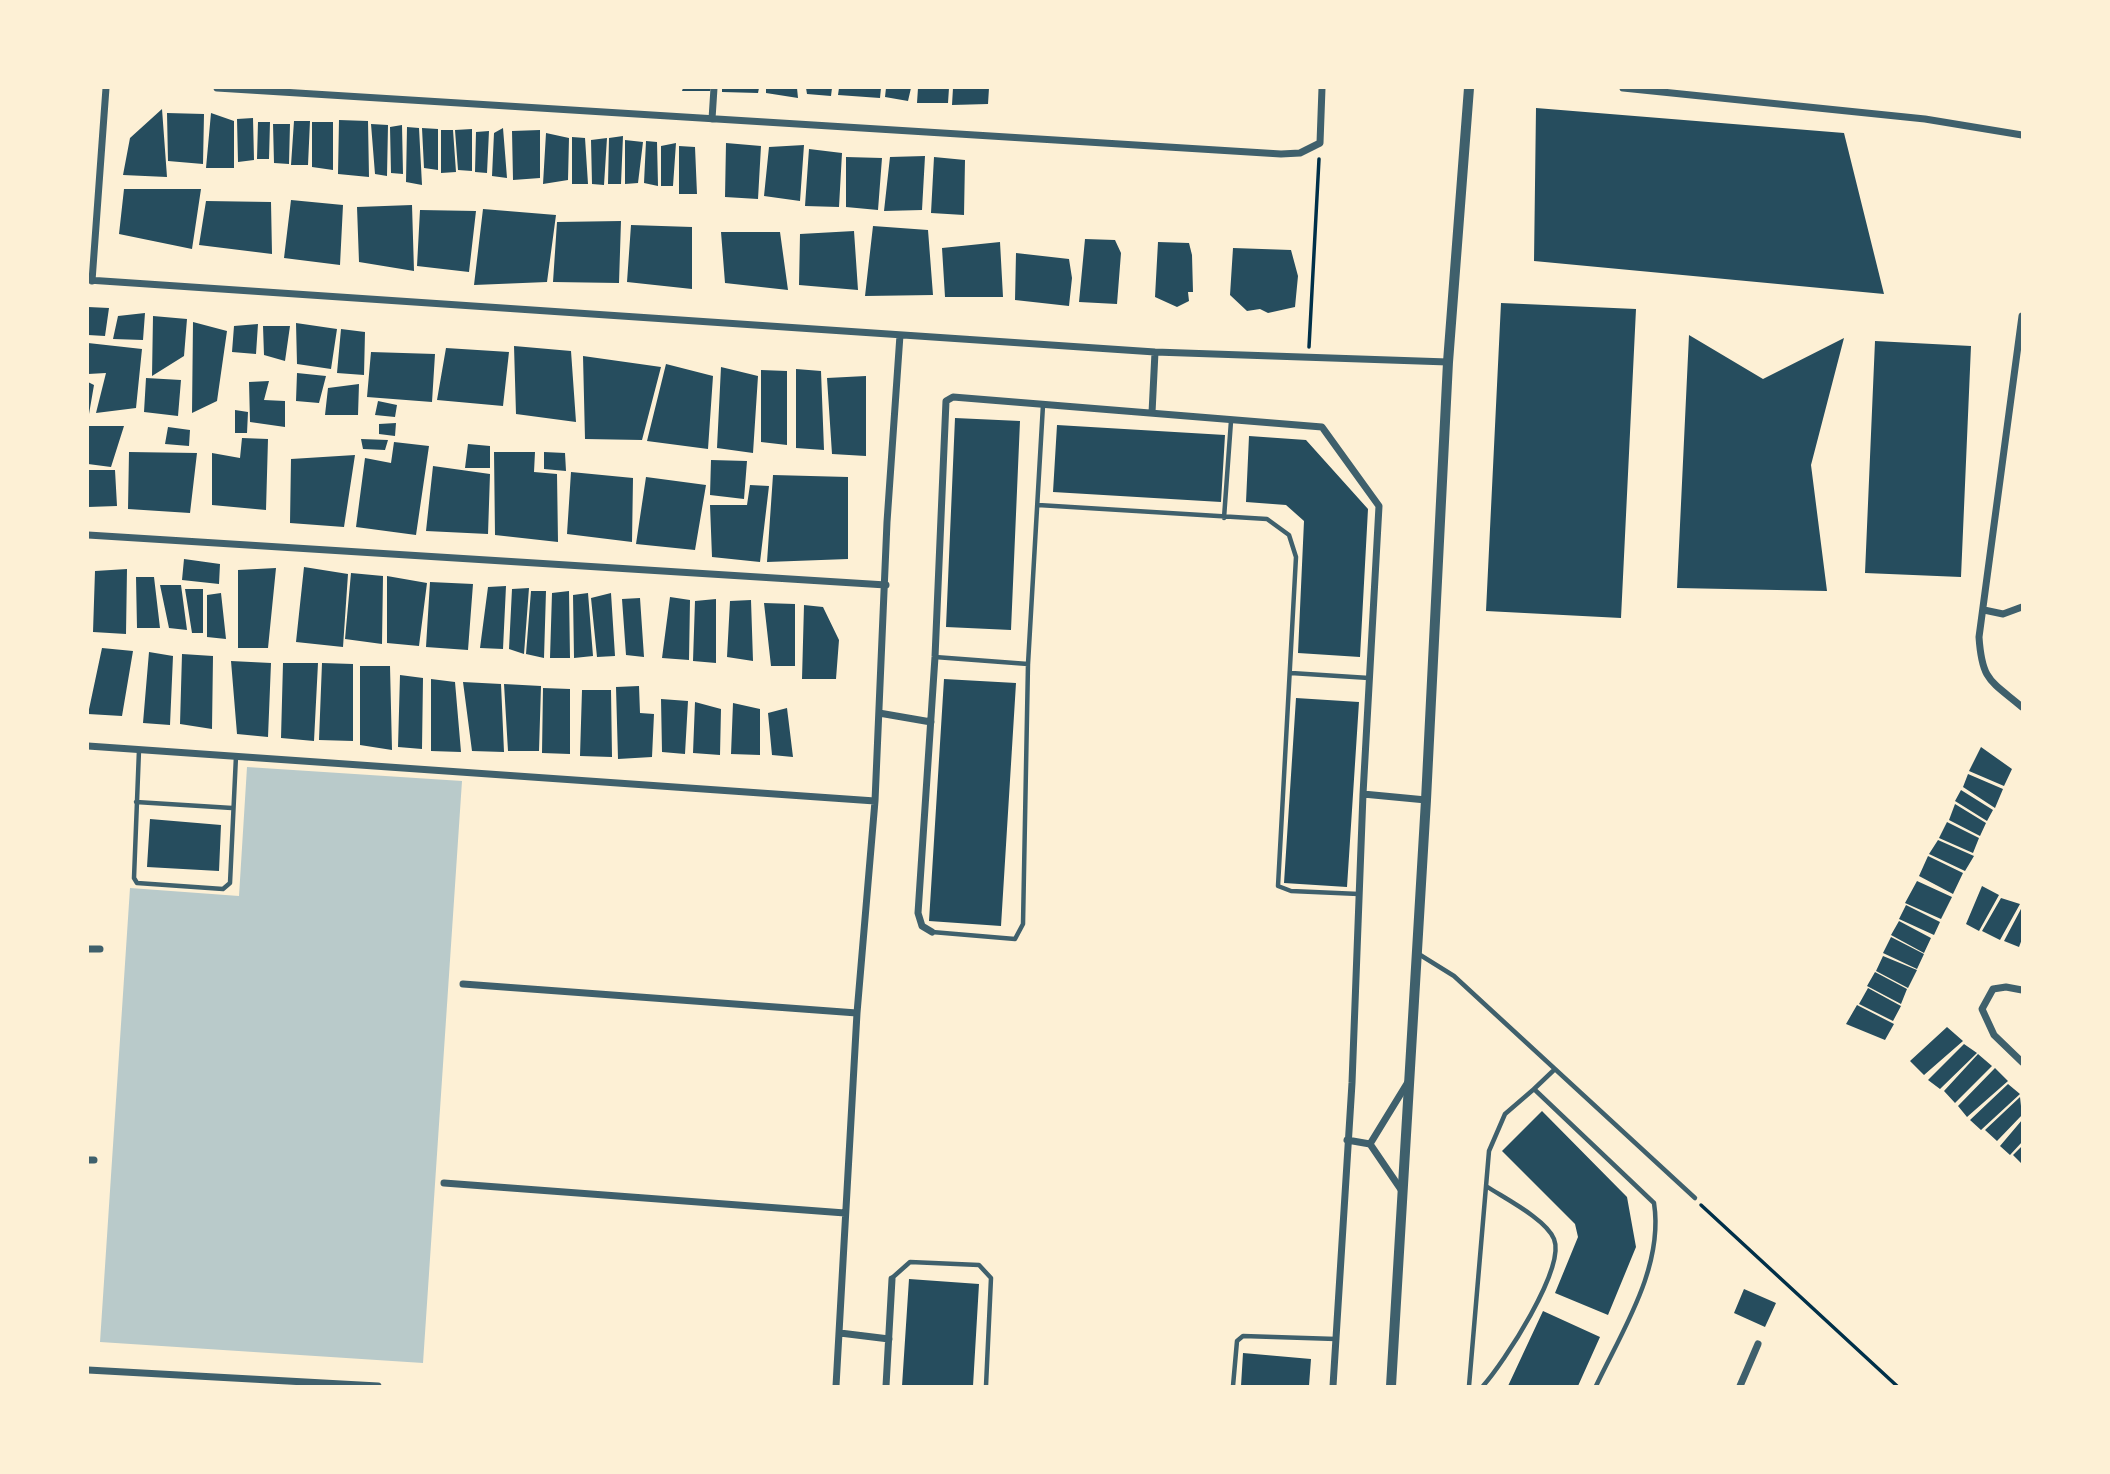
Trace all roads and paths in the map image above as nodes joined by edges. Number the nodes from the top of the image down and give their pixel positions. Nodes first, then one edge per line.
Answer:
1 (106, 88) edge
2 (217, 88) edge
3 (713, 88) edge
4 (1322, 88) edge
5 (1469, 88) edge
6 (1623, 88) edge
7 (712, 119) junction
8 (2022, 135) edge
9 (1320, 143) junction
10 (90, 280) edge
11 (2022, 316) edge
12 (900, 335) junction
13 (1155, 352) junction
14 (2020, 352) edge
15 (1308, 357) junction
16 (1448, 362) junction
17 (1043, 405) junction
18 (1152, 414) junction
19 (1231, 421) junction
20 (1038, 505) junction
21 (1224, 518) junction
22 (88, 536) edge
23 (886, 584) junction
24 (2022, 607) edge
25 (1984, 610) junction
26 (935, 657) junction
27 (1028, 664) junction
28 (1291, 673) junction
29 (1369, 678) junction
30 (2022, 707) edge
31 (879, 713) junction
32 (931, 722) junction
33 (88, 746) edge
34 (139, 750) junction
35 (236, 756) junction
36 (1363, 794) junction
37 (1426, 800) junction
38 (875, 801) junction
39 (136, 802) junction
40 (232, 808) junction
41 (1360, 894) junction
42 (932, 932) joint
43 (88, 949) edge
44 (100, 949) dead end
45 (1416, 953) junction
46 (463, 984) dead end
47 (2022, 990) edge
48 (857, 1013) junction
49 (2022, 1062) edge
50 (1555, 1069) junction
51 (1409, 1080) junction
52 (1534, 1088) junction
53 (1348, 1140) junction
54 (1370, 1144) junction
55 (444, 1183) dead end
56 (1486, 1186) junction
57 (1403, 1192) junction
58 (1695, 1198) joint
59 (845, 1213) junction
60 (892, 1279) joint
61 (840, 1333) junction
62 (889, 1339) junction
63 (1336, 1339) junction
64 (1758, 1344) dead end
65 (88, 1370) edge
66 (379, 1387) edge
67 (836, 1387) edge
68 (886, 1387) edge
69 (986, 1387) edge
70 (1233, 1387) edge
71 (1333, 1387) edge
72 (1391, 1387) edge
73 (1469, 1387) edge
74 (1483, 1387) edge
75 (1596, 1387) edge
76 (1740, 1387) edge
77 (1897, 1387) edge

1 - 10 street
2 - 7 street
3 - 7 street
4 - 9 street
5 - 16 street
6 - 8 street
7 - 9 street
9 - 15 path
10 - 12 street
11 - 14 street
12 - 13 street
12 - 23 street
13 - 15 street
13 - 18 street
14 - 25 street
15 - 16 street
16 - 37 street
17 - 18 street
17 - 20 lane
17 - 26 street
18 - 19 street
19 - 21 lane
19 - 29 street
20 - 21 lane
20 - 27 lane
21 - 28 lane
22 - 23 street
23 - 31 street
24 - 25 street
25 - 30 street
26 - 27 lane
26 - 32 street
27 - 42 lane
28 - 29 lane
28 - 41 lane
29 - 36 street
31 - 32 street
31 - 38 street
32 - 42 street
33 - 34 street
34 - 35 street
34 - 39 lane
35 - 38 street
35 - 40 lane
36 - 37 street
36 - 41 street
37 - 45 street
38 - 48 street
39 - 40 lane
39 - 40 lane
41 - 53 street
43 - 44 street
45 - 50 lane
45 - 51 street
46 - 48 street
47 - 49 street
48 - 59 street
50 - 52 lane
50 - 58 lane
51 - 54 street
51 - 57 street
52 - 56 lane
52 - 75 lane
53 - 54 street
53 - 63 street
54 - 57 street
55 - 59 street
56 - 73 lane
56 - 74 lane
57 - 72 street
58 - 77 path
59 - 61 street
60 - 62 street
60 - 69 lane
61 - 62 street
61 - 67 street
62 - 68 street
63 - 70 lane
63 - 71 street
64 - 76 street
65 - 66 street

